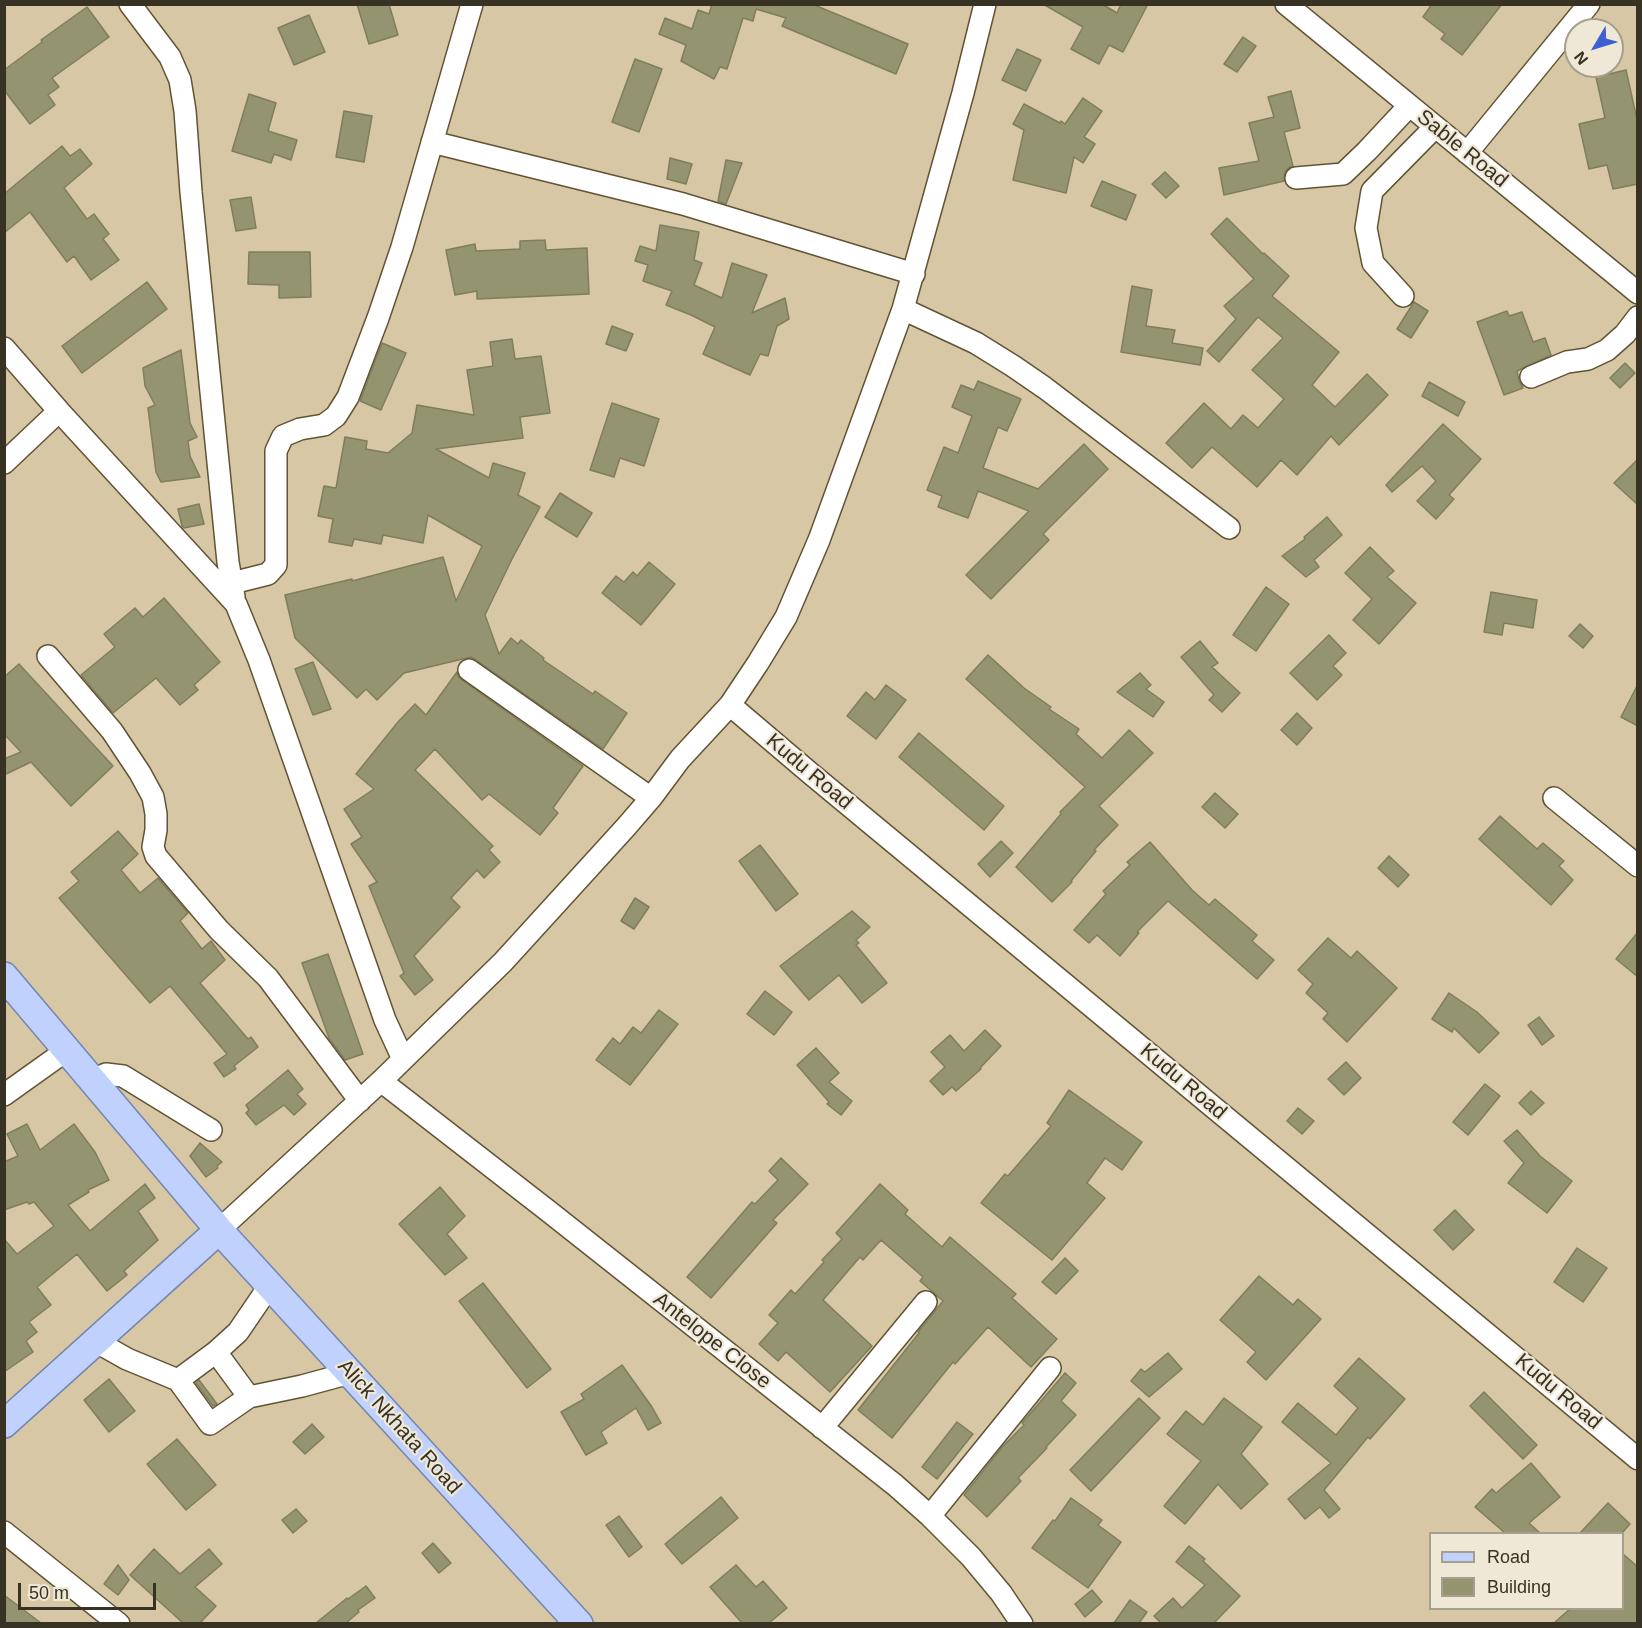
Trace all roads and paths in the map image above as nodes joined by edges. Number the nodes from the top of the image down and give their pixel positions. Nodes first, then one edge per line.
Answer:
1 (130, 4) edge
2 (472, 4) edge
3 (985, 4) edge
4 (1286, 4) edge
5 (1589, 4) edge
6 (1409, 106) junction
7 (1435, 127) junction
8 (432, 142) junction
9 (1467, 153) junction
10 (1296, 178) dead end
11 (914, 274) junction
12 (1638, 293) edge
13 (1403, 296) dead end
14 (903, 309) junction
15 (1638, 317) edge
16 (4, 348) edge
17 (1531, 376) dead end
18 (59, 411) junction
19 (4, 463) edge
20 (1229, 528) dead end
21 (234, 594) junction
22 (48, 656) dead end
23 (469, 670) dead end
24 (730, 705) junction
25 (651, 798) junction
26 (1554, 798) dead end
27 (1638, 866) edge
28 (4, 976) edge
29 (67, 1050) junction
30 (403, 1059) junction
31 (93, 1080) junction
32 (381, 1081) junction
33 (4, 1095) edge
34 (360, 1101) junction
35 (211, 1130) dead end
36 (219, 1230) junction
37 (270, 1285) junction
38 (926, 1302) dead end
39 (96, 1342) junction
40 (216, 1352) junction
41 (1050, 1368) dead end
42 (350, 1373) junction
43 (178, 1380) junction
44 (249, 1397) junction
45 (4, 1424) edge
46 (822, 1428) junction
47 (1638, 1459) edge
48 (930, 1516) junction
49 (4, 1532) edge
50 (119, 1623) edge
51 (579, 1623) edge
52 (1022, 1623) edge

1 - 21 street
2 - 8 street
3 - 11 street
4 - 6 street, Sable Road
5 - 9 street
6 - 7 street, Sable Road
6 - 10 street
7 - 9 street, Sable Road
7 - 13 street
8 - 11 street
8 - 21 street
9 - 12 street, Sable Road
11 - 14 street
14 - 20 street
14 - 24 street
15 - 17 street
16 - 18 street
18 - 19 street
18 - 21 street
21 - 30 street
22 - 34 street
23 - 25 street
24 - 25 street
24 - 47 street, Kudu Road
25 - 30 street
26 - 27 street
28 - 29 main road, Alick Nkhata Road
29 - 31 main road, Alick Nkhata Road
29 - 33 street
30 - 32 street
31 - 35 street
31 - 36 main road, Alick Nkhata Road
32 - 34 street
32 - 46 street, Antelope Close
34 - 36 street
36 - 37 main road, Alick Nkhata Road
36 - 39 main road
37 - 40 street
37 - 42 main road, Alick Nkhata Road
38 - 46 street
39 - 43 street
39 - 45 main road
40 - 43 street
40 - 44 street
41 - 48 street
42 - 44 street
42 - 51 main road, Alick Nkhata Road
43 - 44 street
46 - 48 street, Antelope Close
48 - 52 street, Antelope Close
49 - 50 street

